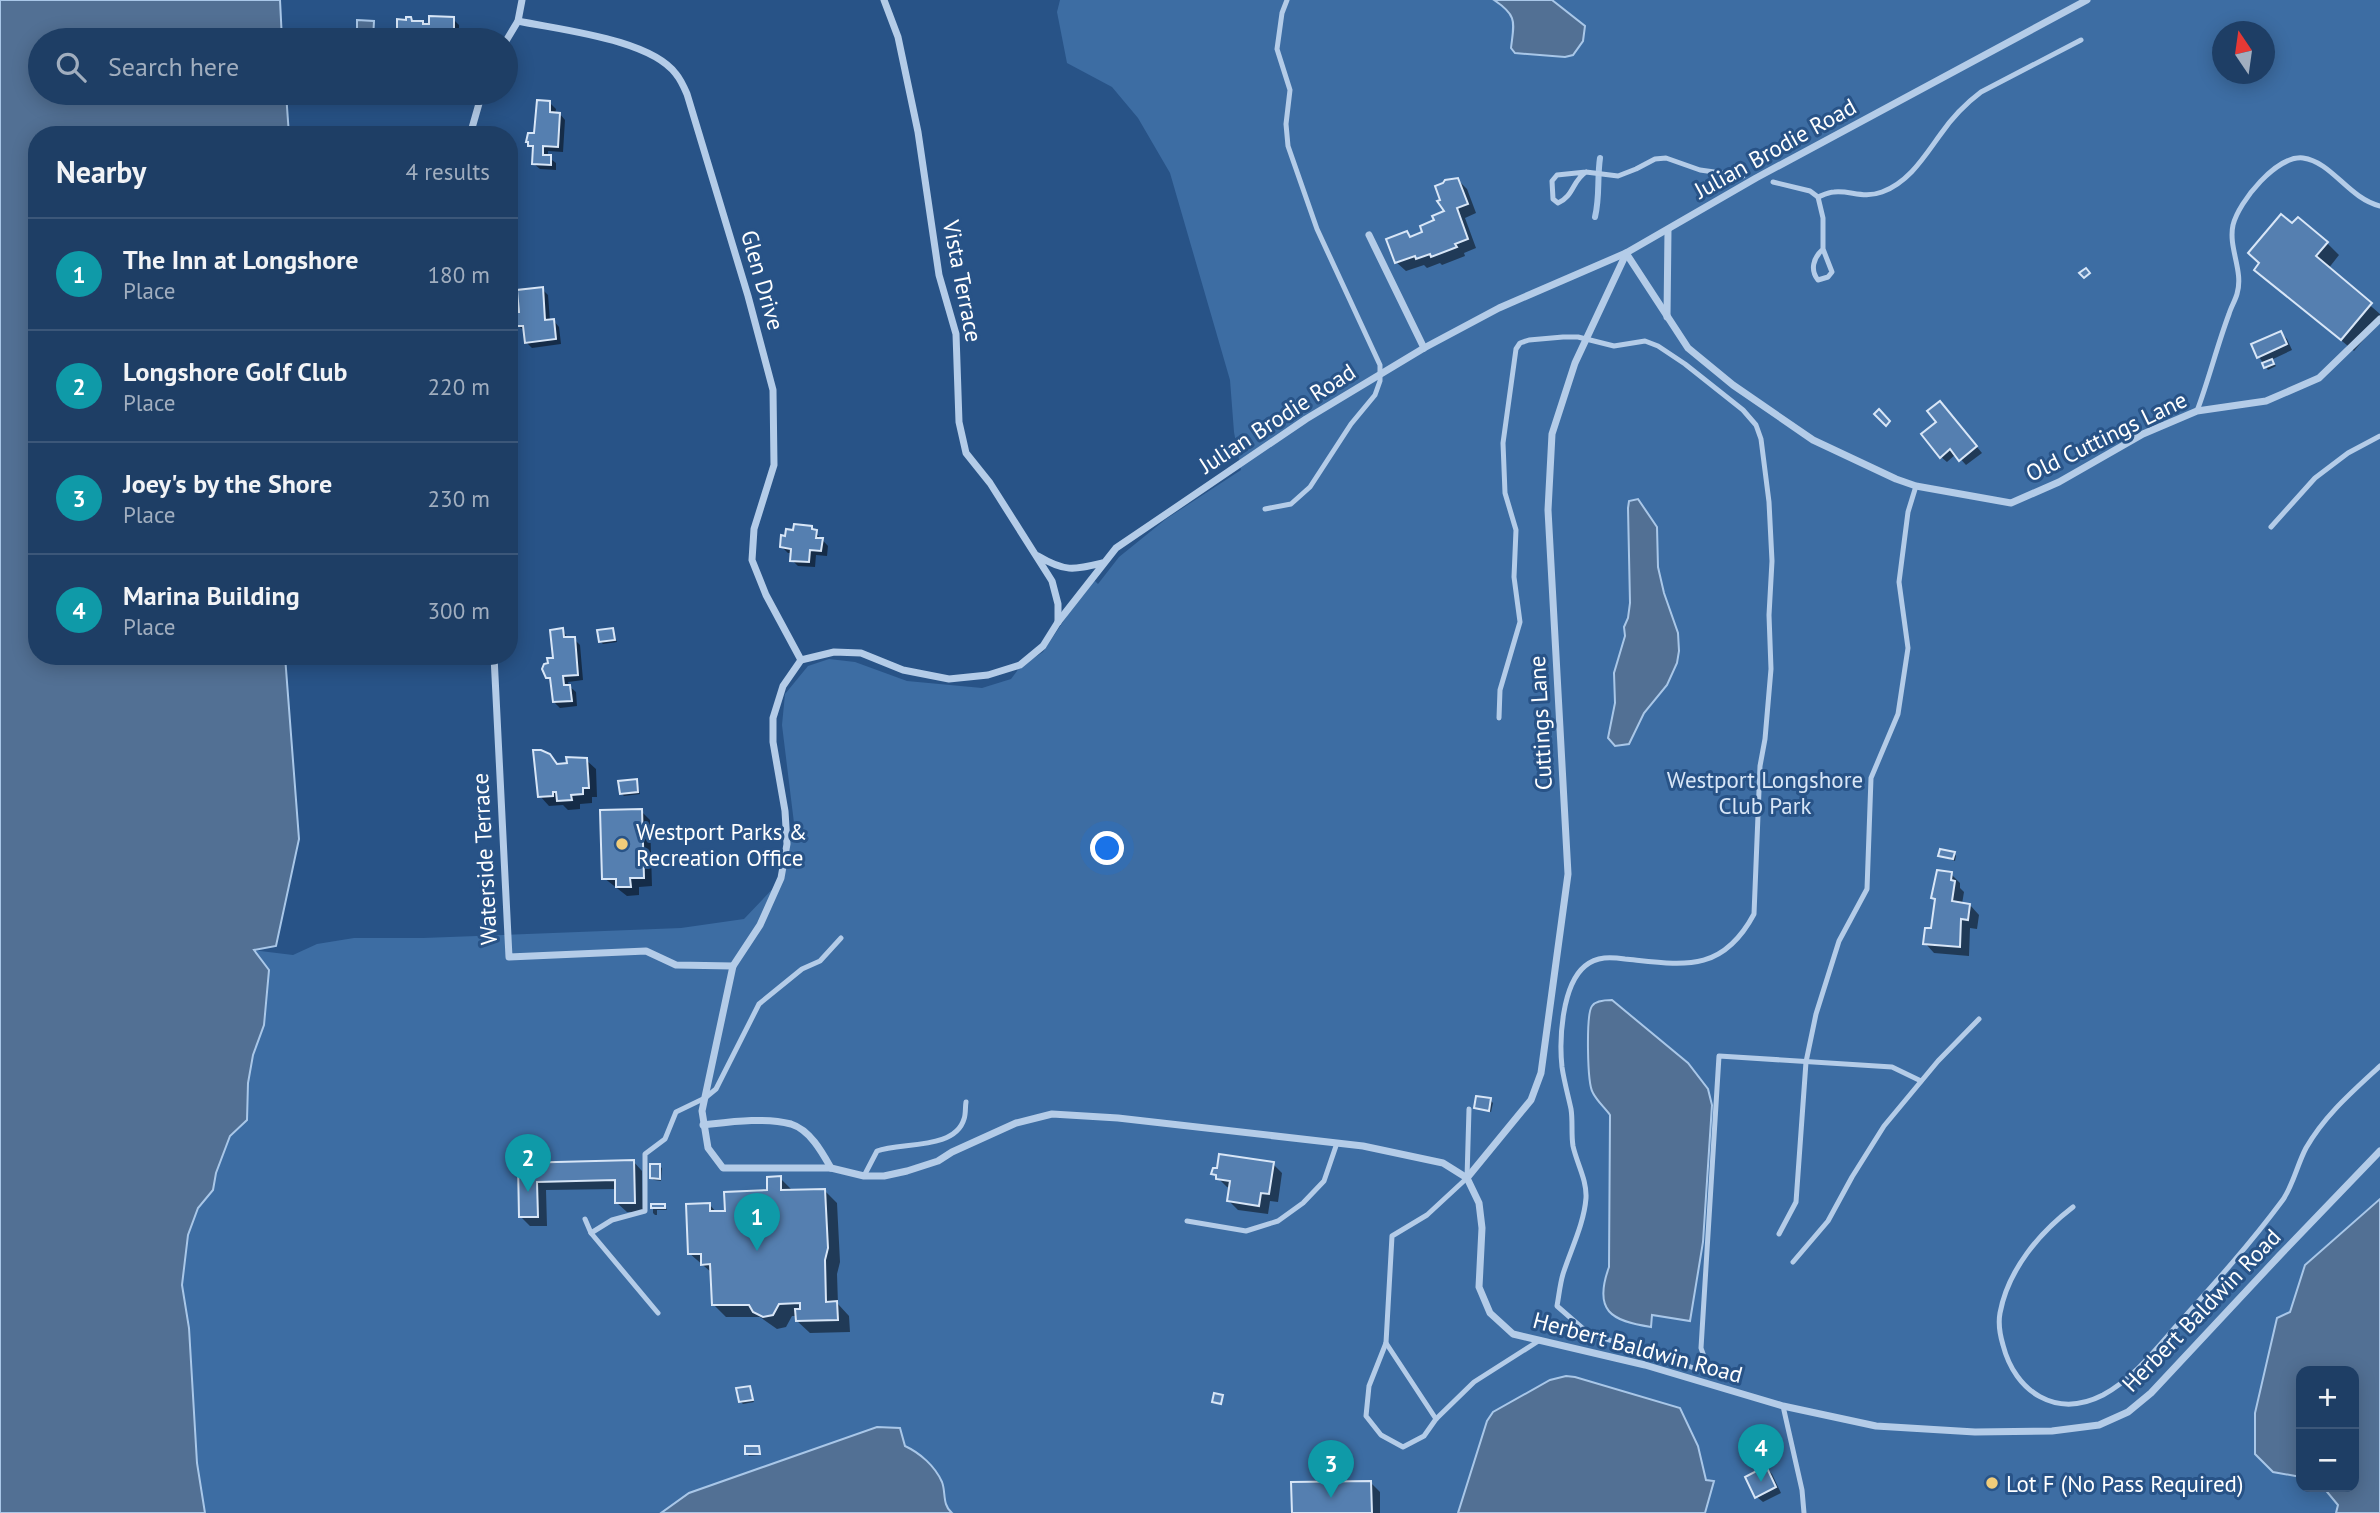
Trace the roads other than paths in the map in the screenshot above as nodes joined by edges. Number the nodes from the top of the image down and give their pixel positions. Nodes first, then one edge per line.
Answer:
1 (522, 0) edge
2 (884, 0) edge
3 (1287, 0) edge
4 (2087, 0) edge
5 (517, 21) junction
6 (513, 28) edge
7 (2081, 40) dead end
8 (479, 105) edge
9 (473, 126) edge
10 (1586, 172) junction
11 (1743, 176) dead end
12 (1773, 182) dead end
13 (1818, 197) junction
14 (2380, 205) edge
15 (1668, 230) junction
16 (1368, 235) dead end
17 (1823, 249) junction
18 (1626, 253) junction
19 (1667, 318) junction
20 (2380, 319) edge
21 (1586, 339) junction
22 (1424, 348) junction
23 (1379, 375) junction
24 (2197, 411) junction
25 (2380, 436) edge
26 (1916, 486) junction
27 (1265, 509) dead end
28 (2271, 527) dead end
29 (1034, 554) junction
30 (1103, 562) junction
31 (1058, 622) junction
32 (801, 660) junction
33 (494, 665) edge
34 (1499, 718) dead end
35 (841, 938) dead end
36 (733, 966) junction
37 (1979, 1019) dead end
38 (1806, 1062) junction
39 (2380, 1066) edge
40 (1921, 1081) junction
41 (705, 1098) junction
42 (966, 1102) dead end
43 (1469, 1109) dead end
44 (703, 1125) junction
45 (1337, 1143) junction
46 (2380, 1152) edge
47 (831, 1168) junction
48 (864, 1176) junction
49 (1467, 1178) junction
50 (2073, 1206) dead end
51 (585, 1219) dead end
52 (1187, 1221) dead end
53 (592, 1233) junction
54 (1779, 1234) dead end
55 (1793, 1262) dead end
56 (658, 1313) dead end
57 (1540, 1340) junction
58 (1386, 1343) junction
59 (1708, 1368) junction
60 (1732, 1374) dead end
61 (1783, 1406) junction
62 (1436, 1419) junction
63 (1804, 1513) edge

1 - 5 street
2 - 29 street, Vista Terrace
3 - 23 lane
4 - 15 street, Julian Brodie Road
5 - 6 street
5 - 32 street, Glen Drive
7 - 13 lane
8 - 9 street
10 - 10 lane
10 - 11 lane
12 - 13 lane
13 - 17 lane
14 - 24 lane
15 - 18 street, Julian Brodie Road
15 - 19 street
16 - 22 street
17 - 17 lane
18 - 19 street, Old Cuttings Lane
18 - 21 street, Cuttings Lane
18 - 22 street, Julian Brodie Road
19 - 26 street, Old Cuttings Lane
20 - 24 street, Old Cuttings Lane
21 - 34 lane
21 - 49 street, Cuttings Lane
21 - 59 lane
22 - 23 street, Julian Brodie Road
23 - 27 lane
23 - 30 street, Julian Brodie Road
24 - 26 street, Old Cuttings Lane
25 - 28 lane
26 - 38 lane
29 - 30 street
29 - 31 street, Vista Terrace
30 - 31 street, Julian Brodie Road
31 - 32 street, Julian Brodie Road
32 - 36 street
33 - 36 street, Waterside Terrace
35 - 41 lane
36 - 41 street
37 - 40 lane
38 - 40 lane
38 - 54 lane
38 - 59 lane
39 - 50 lane
40 - 55 lane
41 - 44 street
41 - 53 lane
42 - 48 lane
43 - 49 lane
44 - 47 street
44 - 47 street
45 - 48 street
45 - 49 street
45 - 52 lane
46 - 61 street, Herbert Baldwin Road
47 - 48 street
49 - 57 street, Herbert Baldwin Road
49 - 58 lane
51 - 53 lane
53 - 56 lane
57 - 61 street, Herbert Baldwin Road
57 - 62 lane
58 - 62 lane
58 - 62 lane
59 - 60 lane
61 - 63 lane

